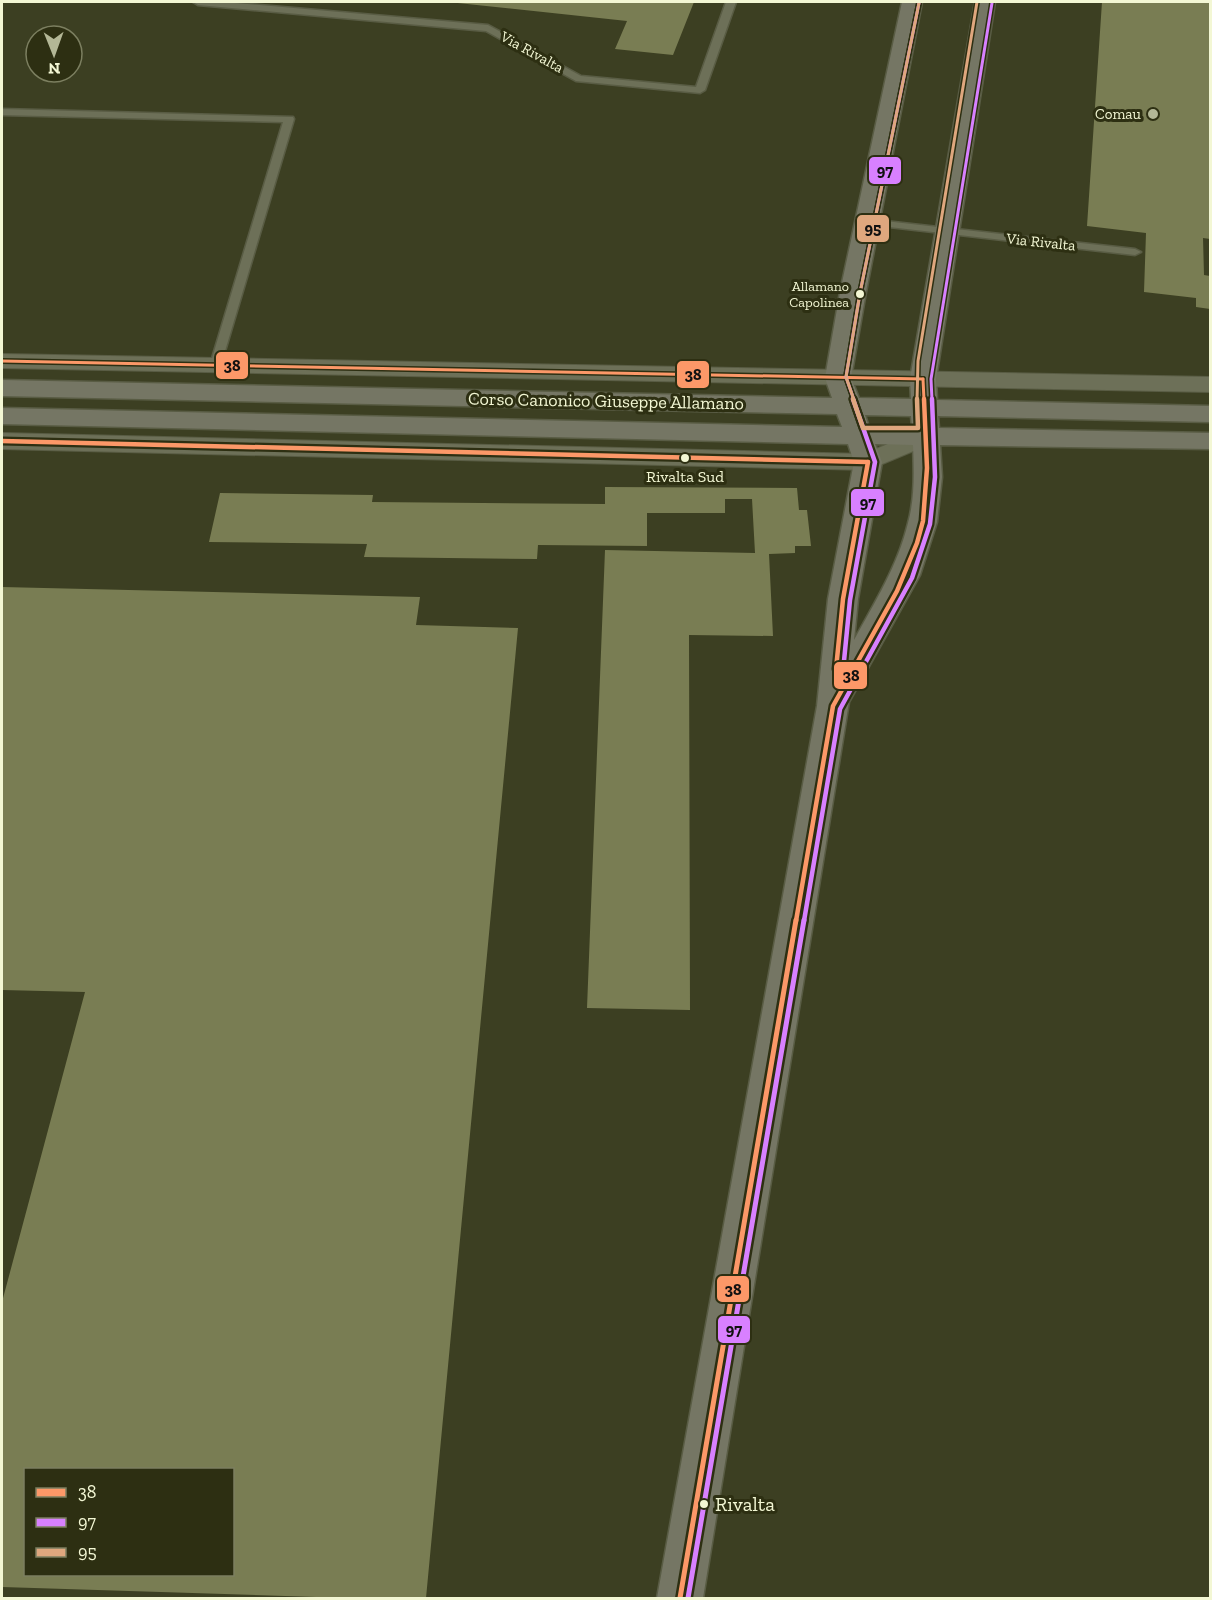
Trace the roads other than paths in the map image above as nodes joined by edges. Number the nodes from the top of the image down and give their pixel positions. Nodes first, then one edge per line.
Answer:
1 (198, 2) edge
2 (731, 2) edge
3 (912, 2) edge
4 (985, 2) edge
5 (2, 111) edge
6 (867, 222) junction
7 (947, 231) junction
8 (1135, 252) dead end
9 (2, 361) edge
10 (216, 365) junction
11 (838, 378) junction
12 (923, 379) junction
13 (1210, 385) edge
14 (2, 388) edge
15 (847, 406) junction
16 (1210, 414) edge
17 (2, 416) edge
18 (925, 422) junction
19 (2, 441) edge
20 (1210, 441) edge
21 (863, 449) junction
22 (833, 706) junction
23 (680, 1599) edge

1 - 2 lane, Via Rivalta
3 - 6 street
4 - 7 street
5 - 10 lane
6 - 7 lane, Via Rivalta
6 - 11 street
7 - 8 lane, Via Rivalta
7 - 12 street
9 - 10 street, Corso Canonico Giuseppe Allamano
10 - 11 street, Corso Canonico Giuseppe Allamano
11 - 12 street, Corso Canonico Giuseppe Allamano
11 - 15 street
12 - 13 street, Corso Canonico Giuseppe Allamano
12 - 18 street
14 - 15 street, Corso Canonico Giuseppe Allamano
15 - 18 street, Corso Canonico Giuseppe Allamano
15 - 21 street
16 - 18 street, Corso Canonico Giuseppe Allamano
17 - 21 street, Corso Canonico Giuseppe Allamano
18 - 20 street, Corso Canonico Giuseppe Allamano
18 - 21 street, Corso Canonico Giuseppe Allamano
18 - 22 street
19 - 21 street, Corso Canonico Giuseppe Allamano
21 - 22 street
22 - 23 street

